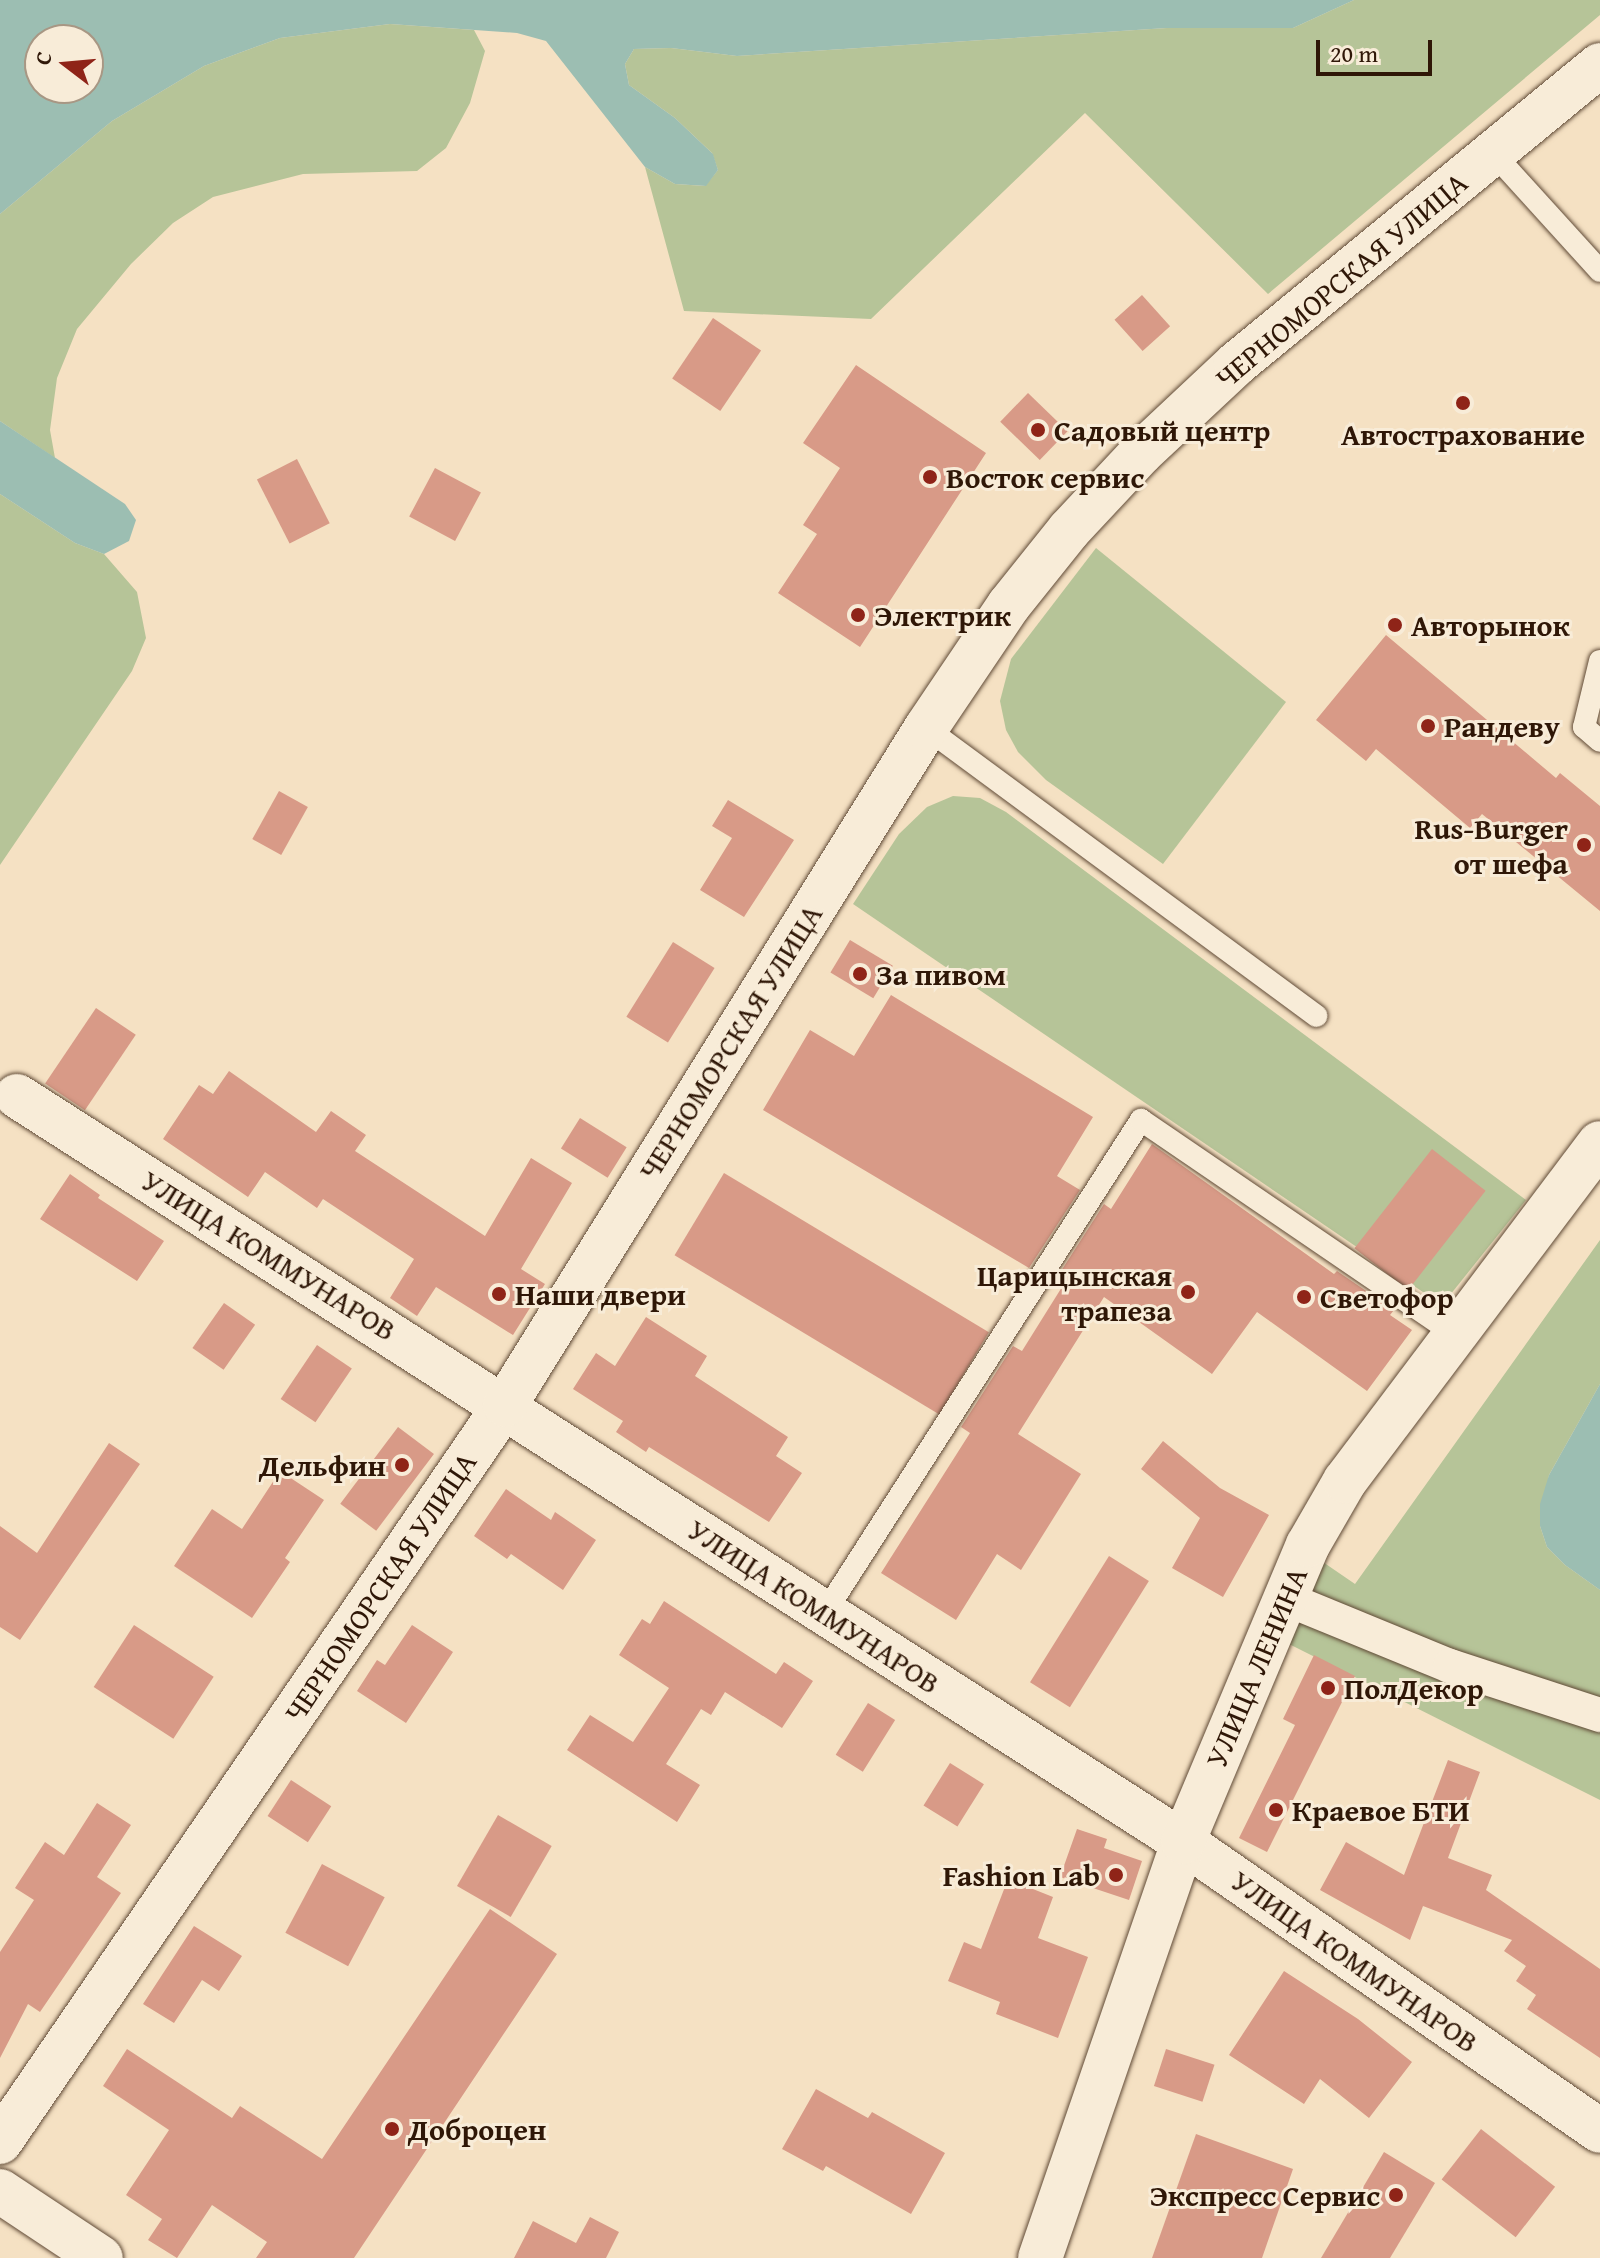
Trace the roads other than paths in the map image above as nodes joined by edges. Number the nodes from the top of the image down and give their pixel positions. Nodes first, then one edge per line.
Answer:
1 (1600, 65) edge
2 (1493, 153) junction
3 (1600, 271) edge
4 (1600, 661) edge
5 (926, 728) junction
6 (1600, 741) edge
7 (1316, 1016) dead end
8 (17, 1096) dead end
9 (1600, 1143) edge
10 (1455, 1334) junction
11 (505, 1405) junction
12 (1284, 1598) junction
13 (824, 1614) junction
14 (1600, 1715) edge
15 (1183, 1842) junction
16 (1600, 2131) edge
17 (0, 2142) edge
18 (0, 2191) edge
19 (101, 2258) edge
20 (1040, 2258) edge

1 - 2 street, ЧЕРНОМОРСКАЯ УЛИЦА
2 - 3 lane
2 - 5 street, ЧЕРНОМОРСКАЯ УЛИЦА
4 - 6 lane
5 - 7 lane
5 - 11 street, ЧЕРНОМОРСКАЯ УЛИЦА
8 - 11 street, УЛИЦА КОММУНАРОВ
9 - 10 street, УЛИЦА ЛЕНИНА
10 - 12 street, УЛИЦА ЛЕНИНА
10 - 13 lane
11 - 13 street, УЛИЦА КОММУНАРОВ
11 - 17 street, ЧЕРНОМОРСКАЯ УЛИЦА
12 - 14 street
12 - 15 street, УЛИЦА ЛЕНИНА
13 - 15 street, УЛИЦА КОММУНАРОВ
15 - 16 street, УЛИЦА КОММУНАРОВ
15 - 20 street, УЛИЦА ЛЕНИНА
18 - 19 street

